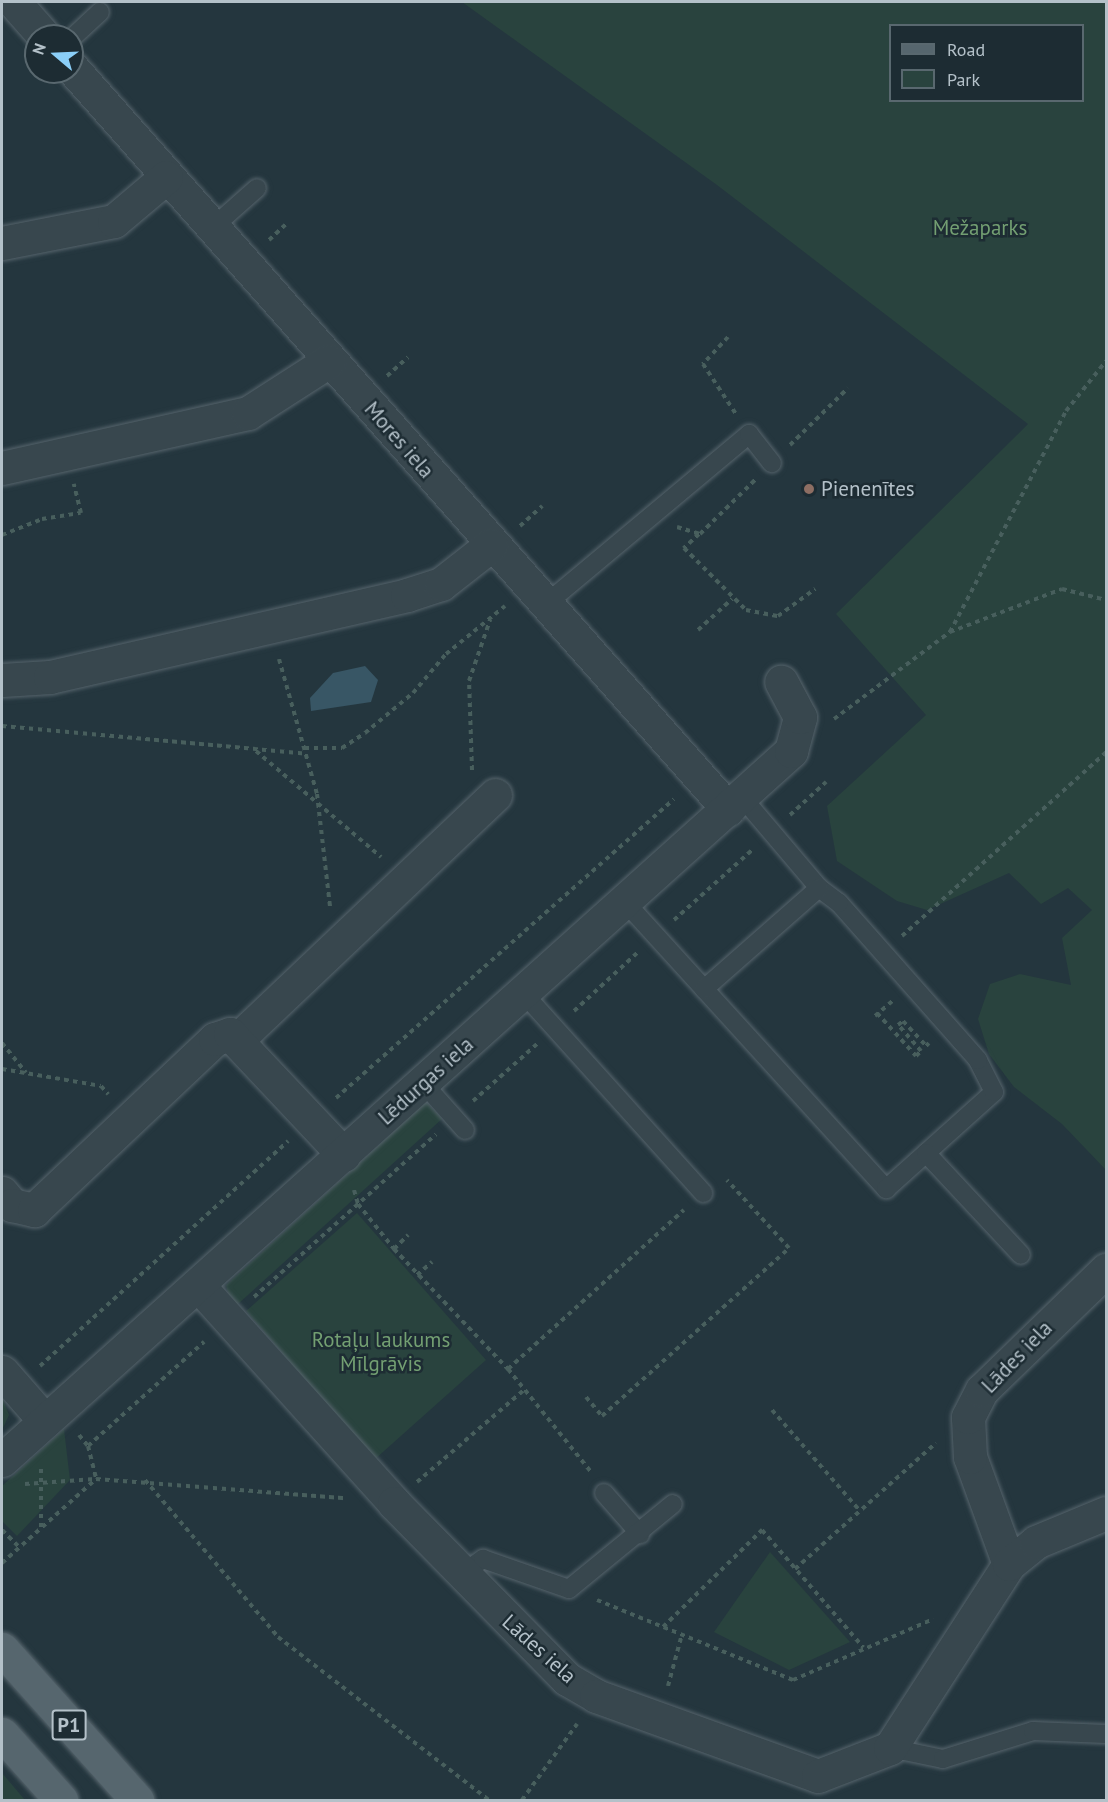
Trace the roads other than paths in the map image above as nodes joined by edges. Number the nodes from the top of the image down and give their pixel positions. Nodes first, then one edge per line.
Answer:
1 (15, 8) edge
2 (100, 12) dead end
3 (32, 24) edge
4 (84, 27) edge
5 (84, 82) edge
6 (166, 177) junction
7 (257, 188) dead end
8 (212, 228) junction
9 (2, 243) edge
10 (329, 361) junction
11 (772, 463) dead end
12 (2, 468) edge
13 (504, 536) junction
14 (546, 604) junction
15 (2, 680) edge
16 (781, 682) dead end
17 (491, 799) road end
18 (735, 803) junction
19 (819, 888) junction
20 (626, 903) junction
21 (704, 989) junction
22 (524, 994) junction
23 (239, 1038) junction
24 (423, 1083) junction
25 (465, 1130) dead end
26 (926, 1154) junction
27 (344, 1155) junction
28 (2, 1193) edge
29 (703, 1193) road end
30 (1021, 1255) dead end
31 (1107, 1270) edge
32 (198, 1285) junction
33 (7, 1379) edge
34 (44, 1421) junction
35 (7, 1473) edge
36 (604, 1493) road end
37 (673, 1504) dead end
38 (1107, 1513) edge
39 (640, 1534) junction
40 (1009, 1564) junction
41 (462, 1574) junction
42 (2, 1649) edge
43 (2, 1734) edge
44 (1107, 1734) edge
45 (890, 1748) junction
46 (61, 1800) edge
47 (137, 1800) edge

1 - 3 street
2 - 4 lane
5 - 6 street, Mores iela
6 - 8 street, Mores iela
6 - 9 street
7 - 8 lane
8 - 10 street, Mores iela
10 - 12 street
10 - 13 street, Mores iela
11 - 14 lane
13 - 14 street, Mores iela
13 - 15 street
14 - 18 street, Mores iela
16 - 18 street, Lēdurgas iela
17 - 23 street
18 - 19 lane
18 - 20 street, Lēdurgas iela
19 - 21 lane
19 - 26 lane
20 - 21 lane
20 - 22 street, Lēdurgas iela
21 - 26 lane
22 - 24 street, Lēdurgas iela
22 - 29 lane
23 - 27 street
23 - 28 street
24 - 25 lane
24 - 27 street, Lēdurgas iela
26 - 30 lane
27 - 32 street, Lēdurgas iela
31 - 40 street, Lādes iela
32 - 34 street, Lēdurgas iela
32 - 41 street, Lādes iela
33 - 34 street
34 - 35 street, Lēdurgas iela
36 - 39 lane
37 - 39 lane
38 - 40 street
39 - 41 lane
40 - 45 street
41 - 45 street, Lādes iela
42 - 47 main road, P1
43 - 46 main road, P1
44 - 45 lane

